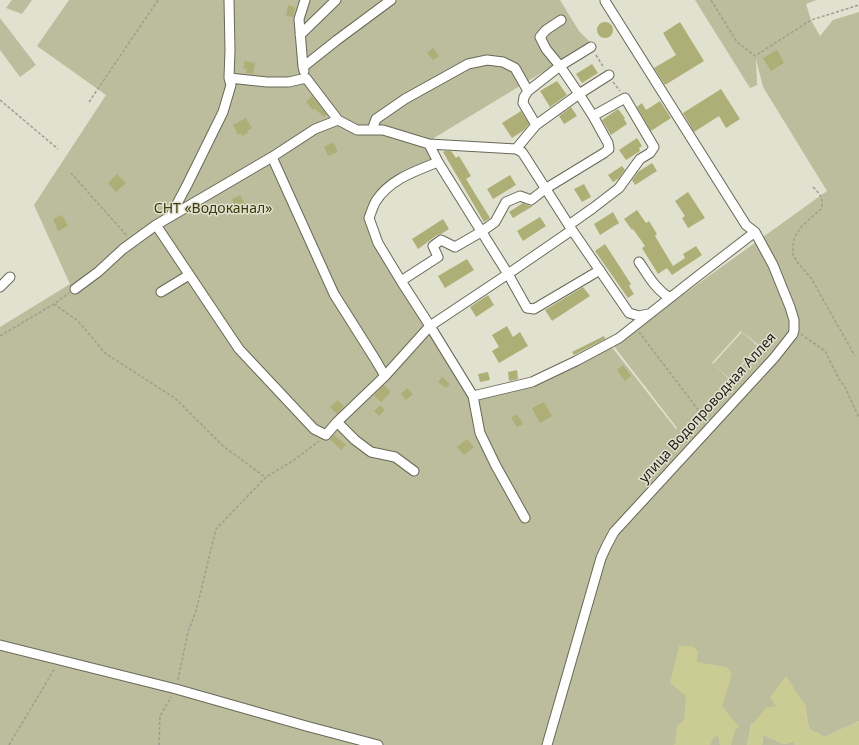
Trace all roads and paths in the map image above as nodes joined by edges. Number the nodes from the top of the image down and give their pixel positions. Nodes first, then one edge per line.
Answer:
1 (158, 0) edge
2 (229, 0) edge
3 (305, 0) edge
4 (336, 0) edge
5 (391, 0) edge
6 (711, 0) edge
7 (605, 1) edge
8 (859, 5) edge
9 (561, 20) dead end
10 (300, 35) junction
11 (591, 47) dead end
12 (560, 66) junction
13 (302, 67) junction
14 (609, 76) dead end
15 (230, 78) junction
16 (306, 78) junction
17 (528, 91) junction
18 (579, 94) junction
19 (0, 100) edge
20 (89, 102) dead end
21 (593, 116) junction
22 (338, 120) junction
23 (536, 125) junction
24 (372, 130) junction
25 (429, 144) junction
26 (58, 149) dead end
27 (516, 149) junction
28 (272, 157) junction
29 (438, 162) junction
30 (71, 173) dead end
31 (813, 187) dead end
32 (546, 189) junction
33 (170, 217) junction
34 (156, 225) junction
35 (570, 227) junction
36 (481, 232) junction
37 (755, 232) junction
38 (132, 242) junction
39 (639, 262) dead end
40 (600, 270) junction
41 (508, 274) junction
42 (189, 275) junction
43 (10, 278) dead end
44 (401, 281) junction
45 (0, 286) edge
46 (75, 289) joint
47 (161, 292) dead end
48 (670, 298) junction
49 (54, 304) junction
50 (649, 314) junction
51 (430, 326) junction
52 (634, 326) junction
53 (794, 330) junction
54 (0, 336) edge
55 (855, 356) dead end
56 (385, 376) junction
57 (473, 396) junction
58 (859, 418) edge
59 (336, 422) junction
60 (710, 426) junction
61 (319, 441) dead end
62 (414, 471) dead end
63 (266, 477) junction
64 (525, 518) dead end
65 (0, 645) edge
66 (60, 660) junction
67 (176, 689) junction
68 (9, 745) edge
69 (159, 745) edge
70 (378, 745) edge
71 (547, 745) edge

1 - 20 path
2 - 15 street
3 - 10 street
4 - 10 street
5 - 13 street
6 - 8 path
7 - 37 street, улица Водопроводная Аллея
9 - 12 street
10 - 13 street
11 - 12 street
12 - 17 street
12 - 18 street
13 - 16 street
14 - 18 street
15 - 16 street
15 - 33 street
16 - 22 street
17 - 23 street
17 - 24 street
18 - 21 street
18 - 23 street
19 - 26 path
21 - 32 street
21 - 35 street
22 - 24 street
22 - 28 street
23 - 27 street
24 - 25 street
25 - 27 street
25 - 29 street
27 - 32 street
28 - 33 street
28 - 56 street
29 - 36 street
29 - 44 street
30 - 38 path
31 - 55 path
32 - 35 street
32 - 36 street
33 - 34 street
34 - 38 street
34 - 42 street
35 - 40 street
35 - 41 street
36 - 41 street
36 - 44 street
37 - 48 street
37 - 53 street, улица Водопроводная Аллея
38 - 46 street
39 - 48 street
40 - 41 street
40 - 50 street
41 - 51 street
42 - 47 street
42 - 59 street
43 - 45 street
44 - 51 street
46 - 49 path
48 - 50 street
49 - 54 path
49 - 63 path
50 - 52 street
51 - 56 street
51 - 57 street
52 - 57 street
52 - 60 path
53 - 58 path
53 - 60 street, улица Водопроводная Аллея
56 - 59 street
57 - 64 street
59 - 62 street
60 - 71 street, улица Водопроводная Аллея
61 - 63 path
63 - 67 path
65 - 66 street
66 - 67 street
66 - 68 path
67 - 69 path
67 - 70 street

